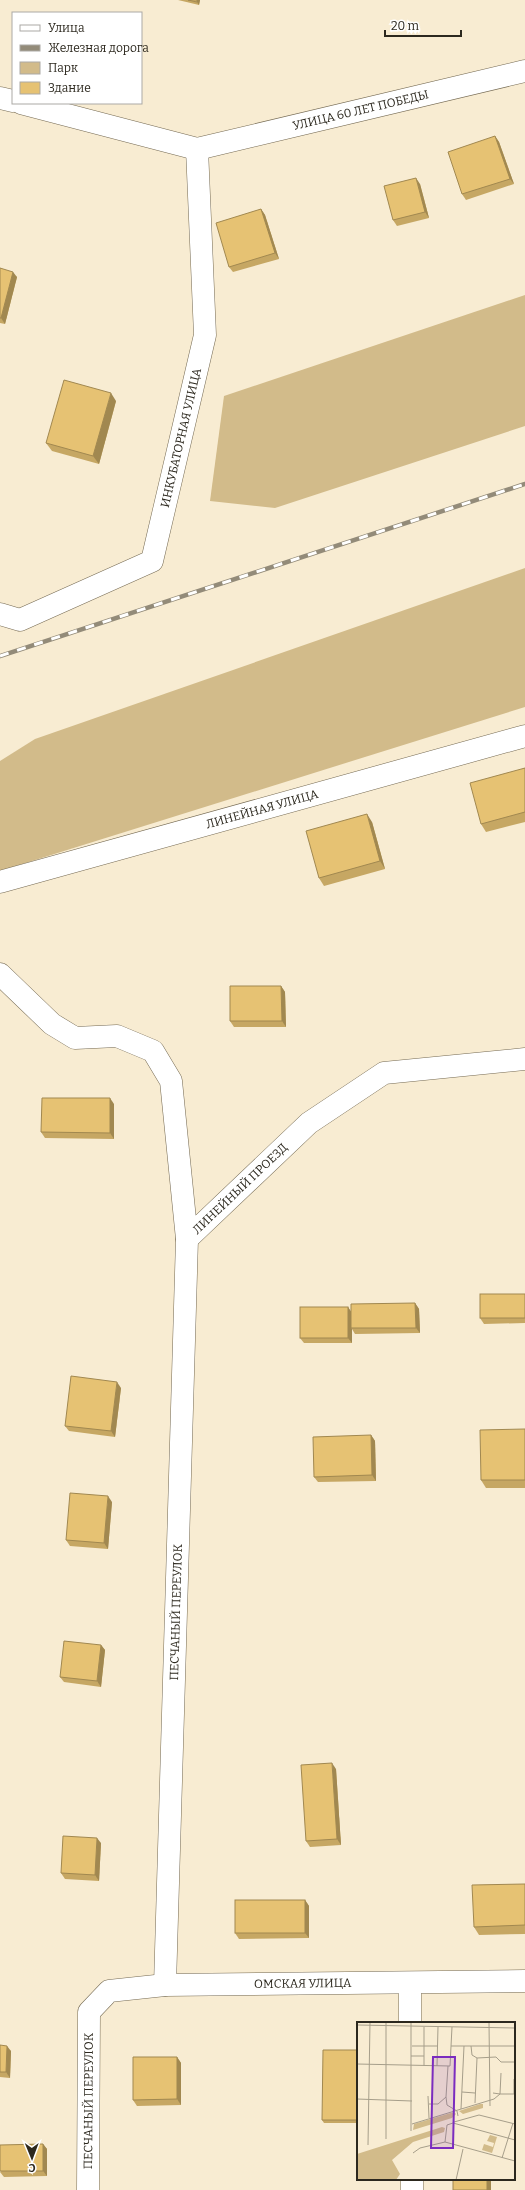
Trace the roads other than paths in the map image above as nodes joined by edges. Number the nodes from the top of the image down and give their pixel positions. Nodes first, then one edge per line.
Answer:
1 (525, 71) edge
2 (0, 98) edge
3 (12, 101) edge
4 (25, 104) edge
5 (197, 149) junction
6 (7, 620) edge
7 (525, 736) edge
8 (0, 882) edge
9 (0, 974) edge
10 (525, 1058) edge
11 (187, 1239) junction
12 (525, 1982) edge
13 (410, 1984) junction
14 (165, 1985) junction
15 (89, 2012) joint
16 (410, 2022) edge
17 (88, 2190) edge

1 - 5 street, УЛИЦА 60 ЛЕТ ПОБЕДЫ
2 - 3 street
4 - 5 street
5 - 6 street, ИНКУБАТОРНАЯ УЛИЦА
7 - 8 street, ЛИНЕЙНАЯ УЛИЦА
9 - 11 street, ЛИНЕЙНЫЙ ПРОЕЗД
10 - 11 street, ЛИНЕЙНЫЙ ПРОЕЗД
11 - 14 street, ПЕСЧАНЫЙ ПЕРЕУЛОК
12 - 13 street, ОМСКАЯ УЛИЦА
13 - 14 street, ОМСКАЯ УЛИЦА
13 - 16 street
14 - 15 street, ОМСКАЯ УЛИЦА
15 - 17 street, ПЕСЧАНЫЙ ПЕРЕУЛОК

